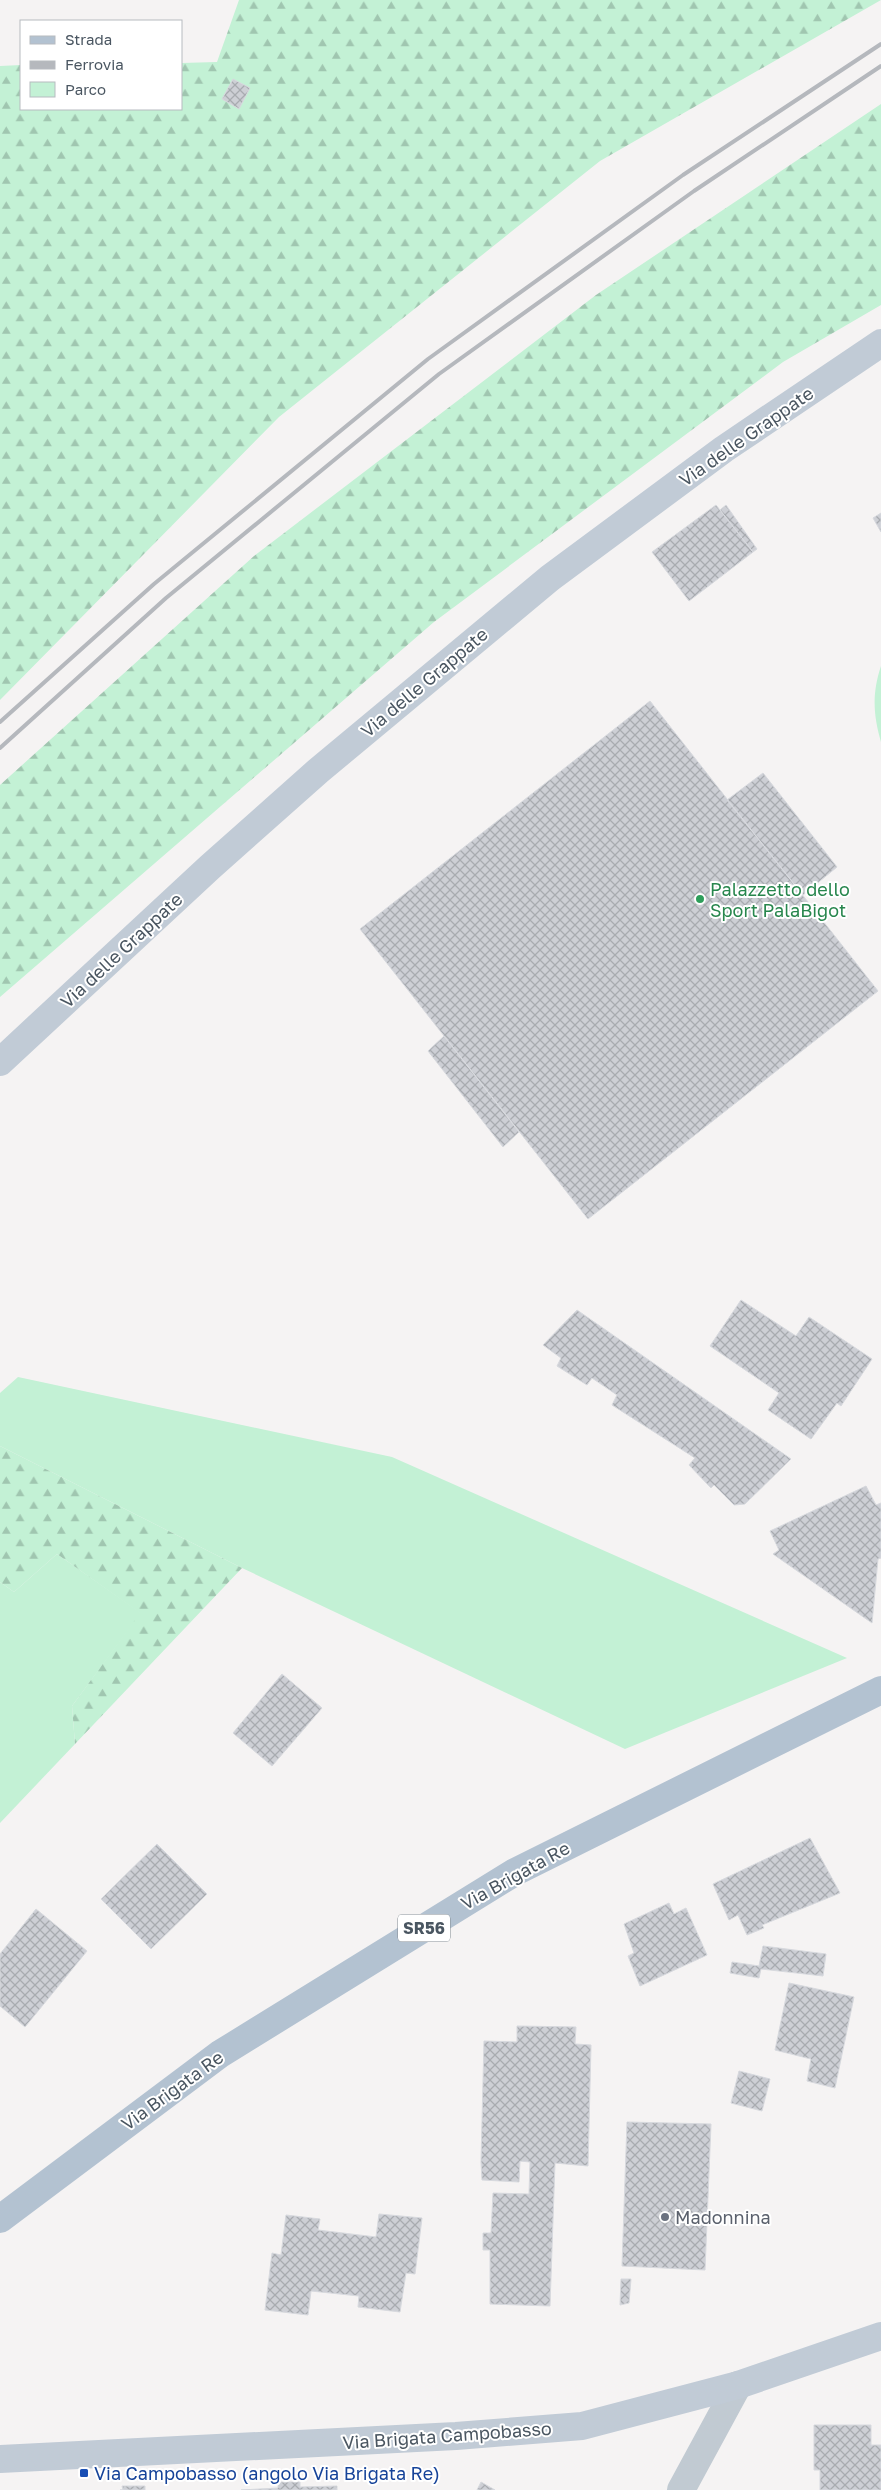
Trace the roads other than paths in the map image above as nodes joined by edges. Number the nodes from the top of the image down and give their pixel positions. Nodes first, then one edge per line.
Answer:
1 (881, 343) edge
2 (0, 1062) edge
3 (881, 1690) edge
4 (0, 2219) edge
5 (881, 2336) edge
6 (738, 2385) junction
7 (0, 2459) edge
8 (681, 2490) edge

1 - 2 street, Via delle Grappate
3 - 4 main road, Via Brigata Re / SR56
5 - 6 street, Via Brigata Campobasso
6 - 7 street, Via Brigata Campobasso
6 - 8 street

